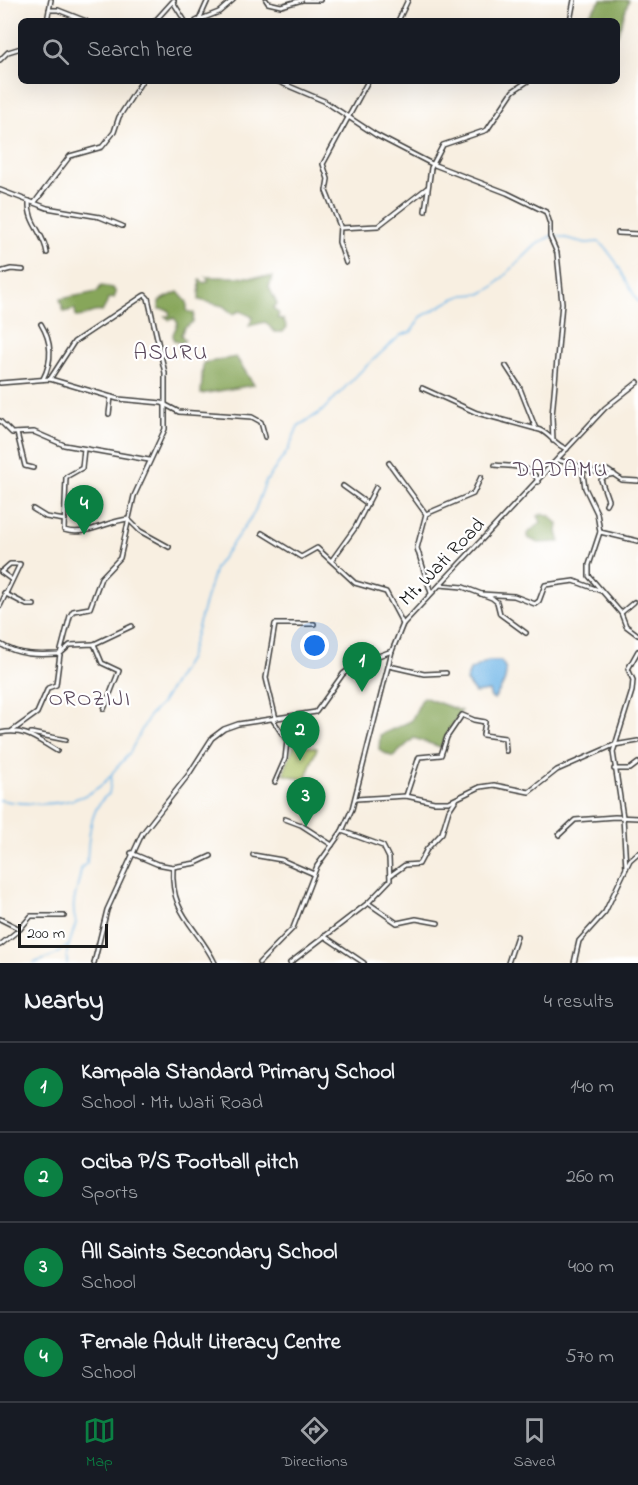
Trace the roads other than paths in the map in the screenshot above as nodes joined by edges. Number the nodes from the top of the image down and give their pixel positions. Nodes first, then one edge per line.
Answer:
1 (51, 0) edge
2 (208, 0) edge
3 (233, 0) edge
4 (266, 0) edge
5 (303, 0) edge
6 (320, 0) edge
7 (408, 0) edge
8 (574, 0) edge
9 (173, 1) edge
10 (49, 10) junction
11 (48, 18) edge
12 (78, 18) edge
13 (158, 18) edge
14 (183, 18) edge
15 (199, 18) edge
16 (205, 18) edge
17 (399, 18) edge
18 (571, 18) edge
19 (18, 49) edge
20 (0, 60) edge
21 (140, 84) edge
22 (284, 84) edge
23 (366, 84) edge
24 (523, 84) edge
25 (348, 117) junction
26 (432, 164) junction
27 (428, 187) junction
28 (0, 190) edge
29 (29, 201) junction
30 (35, 202) junction
31 (425, 211) dead end
32 (122, 226) dead end
33 (340, 228) junction
34 (618, 233) dead end
35 (638, 234) edge
36 (47, 253) dead end
37 (346, 263) dead end
38 (23, 270) dead end
39 (0, 272) edge
40 (41, 324) dead end
41 (506, 366) dead end
42 (43, 379) junction
43 (50, 380) junction
44 (638, 382) edge
45 (0, 383) edge
46 (422, 388) dead end
47 (111, 397) junction
48 (166, 405) junction
49 (109, 414) dead end
50 (0, 421) edge
51 (536, 429) junction
52 (18, 433) junction
53 (265, 437) dead end
54 (553, 441) junction
55 (84, 449) junction
56 (567, 449) junction
57 (149, 460) junction
58 (558, 460) junction
59 (389, 463) dead end
60 (495, 465) dead end
61 (582, 467) junction
62 (33, 468) dead end
63 (614, 474) junction
64 (481, 477) dead end
65 (638, 481) edge
66 (538, 482) junction
67 (343, 486) dead end
68 (376, 487) dead end
69 (368, 504) junction
70 (606, 504) dead end
71 (33, 508) dead end
72 (426, 514) junction
73 (128, 519) junction
74 (65, 520) junction
75 (600, 532) junction
76 (262, 533) dead end
77 (638, 541) edge
78 (169, 548) dead end
79 (332, 560) junction
80 (0, 572) edge
81 (12, 580) junction
82 (440, 585) junction
83 (431, 592) junction
84 (4, 593) junction
85 (482, 594) junction
86 (607, 594) junction
87 (634, 602) dead end
88 (34, 605) dead end
89 (0, 606) edge
90 (621, 613) junction
91 (314, 624) dead end
92 (403, 624) junction
93 (132, 626) dead end
94 (526, 633) dead end
95 (638, 635) edge
96 (0, 644) edge
97 (93, 644) junction
98 (392, 651) junction
99 (638, 651) edge
100 (60, 654) junction
101 (389, 666) junction
102 (446, 673) dead end
103 (633, 680) junction
104 (638, 682) edge
105 (104, 709) dead end
106 (274, 719) junction
107 (12, 730) junction
108 (0, 733) edge
109 (29, 733) junction
110 (66, 740) dead end
111 (638, 741) edge
112 (614, 745) junction
113 (611, 750) junction
114 (57, 751) dead end
115 (506, 752) dead end
116 (638, 764) edge
117 (614, 769) junction
118 (275, 782) dead end
119 (406, 796) junction
120 (356, 800) junction
121 (455, 801) junction
122 (623, 817) junction
123 (638, 818) edge
124 (285, 819) dead end
125 (342, 831) junction
126 (559, 835) dead end
127 (332, 845) junction
128 (131, 853) junction
129 (638, 853) edge
130 (254, 855) dead end
131 (211, 856) dead end
132 (173, 867) junction
133 (626, 868) junction
134 (314, 874) junction
135 (391, 875) junction
136 (368, 903) junction
137 (64, 916) dead end
138 (0, 919) edge
139 (438, 923) dead end
140 (20, 928) junction
141 (324, 936) junction
142 (517, 936) dead end
143 (0, 945) edge
144 (94, 963) edge
145 (215, 963) edge
146 (259, 963) edge
147 (290, 963) edge
148 (364, 963) edge
149 (508, 963) edge
150 (574, 963) edge

1 - 10 street
2 - 15 street
3 - 16 street
4 - 5 street
5 - 6 street
7 - 17 street
8 - 18 street
9 - 13 street
9 - 14 street
10 - 11 street
10 - 12 street
19 - 20 street
21 - 30 street
22 - 25 street
23 - 25 street
24 - 26 street
25 - 26 street
25 - 33 street
26 - 27 street
26 - 54 street
27 - 31 street
27 - 33 street
28 - 29 street
29 - 30 street
29 - 36 street
30 - 32 street
33 - 37 street
34 - 35 street
38 - 39 street
40 - 42 street
41 - 51 street
42 - 43 street
42 - 45 street
43 - 47 street
43 - 48 street
44 - 56 street, Mt. Wati Road
46 - 51 street
47 - 48 street
47 - 49 street
48 - 53 street
48 - 57 street
50 - 52 street
51 - 54 street
52 - 55 street
52 - 62 street
54 - 56 street
55 - 57 street
55 - 74 street
56 - 58 street, Mt. Wati Road
57 - 73 street
58 - 61 street
58 - 66 street, Mt. Wati Road
59 - 72 street
60 - 66 street
61 - 63 street
61 - 75 street
63 - 65 street
63 - 70 street
64 - 72 street
66 - 82 street, Mt. Wati Road
67 - 69 street
68 - 69 street
69 - 79 street
71 - 74 street
72 - 83 street
73 - 74 street
73 - 78 street
73 - 100 street
75 - 77 street
75 - 86 street
76 - 79 street
79 - 92 street
80 - 81 street
80 - 81 street
81 - 84 street
82 - 83 street, Mt. Wati Road
82 - 85 street
83 - 92 street, Mt. Wati Road
84 - 88 street
84 - 89 street
85 - 86 street
85 - 94 street
86 - 90 street
87 - 90 street
90 - 95 street
91 - 106 street
92 - 98 street, Mt. Wati Road
93 - 97 street
96 - 100 street
97 - 100 street
97 - 105 street
98 - 101 street, Mt. Wati Road
98 - 106 street
99 - 103 street
100 - 107 street
101 - 102 street
101 - 120 street, Mt. Wati Road
103 - 104 street
103 - 112 street
106 - 118 street
106 - 128 street
107 - 108 street
107 - 109 street
109 - 110 street
109 - 114 street
111 - 112 street
112 - 113 street
113 - 117 street
113 - 121 street
115 - 119 street
116 - 117 street
117 - 122 street
119 - 120 street
119 - 121 street
120 - 125 street, Mt. Wati Road
121 - 135 street
122 - 123 street
122 - 126 street
122 - 133 street
124 - 127 street
125 - 127 street, Mt. Wati Road
125 - 135 street
127 - 134 street, Mt. Wati Road
128 - 132 street
128 - 144 street
129 - 133 street
130 - 134 street
131 - 132 street
132 - 145 street
133 - 150 street
134 - 146 street, Mt. Wati Road
135 - 136 street
136 - 139 street
136 - 141 street
137 - 140 street
138 - 140 street
140 - 143 street
141 - 147 street
141 - 148 street
142 - 149 street

